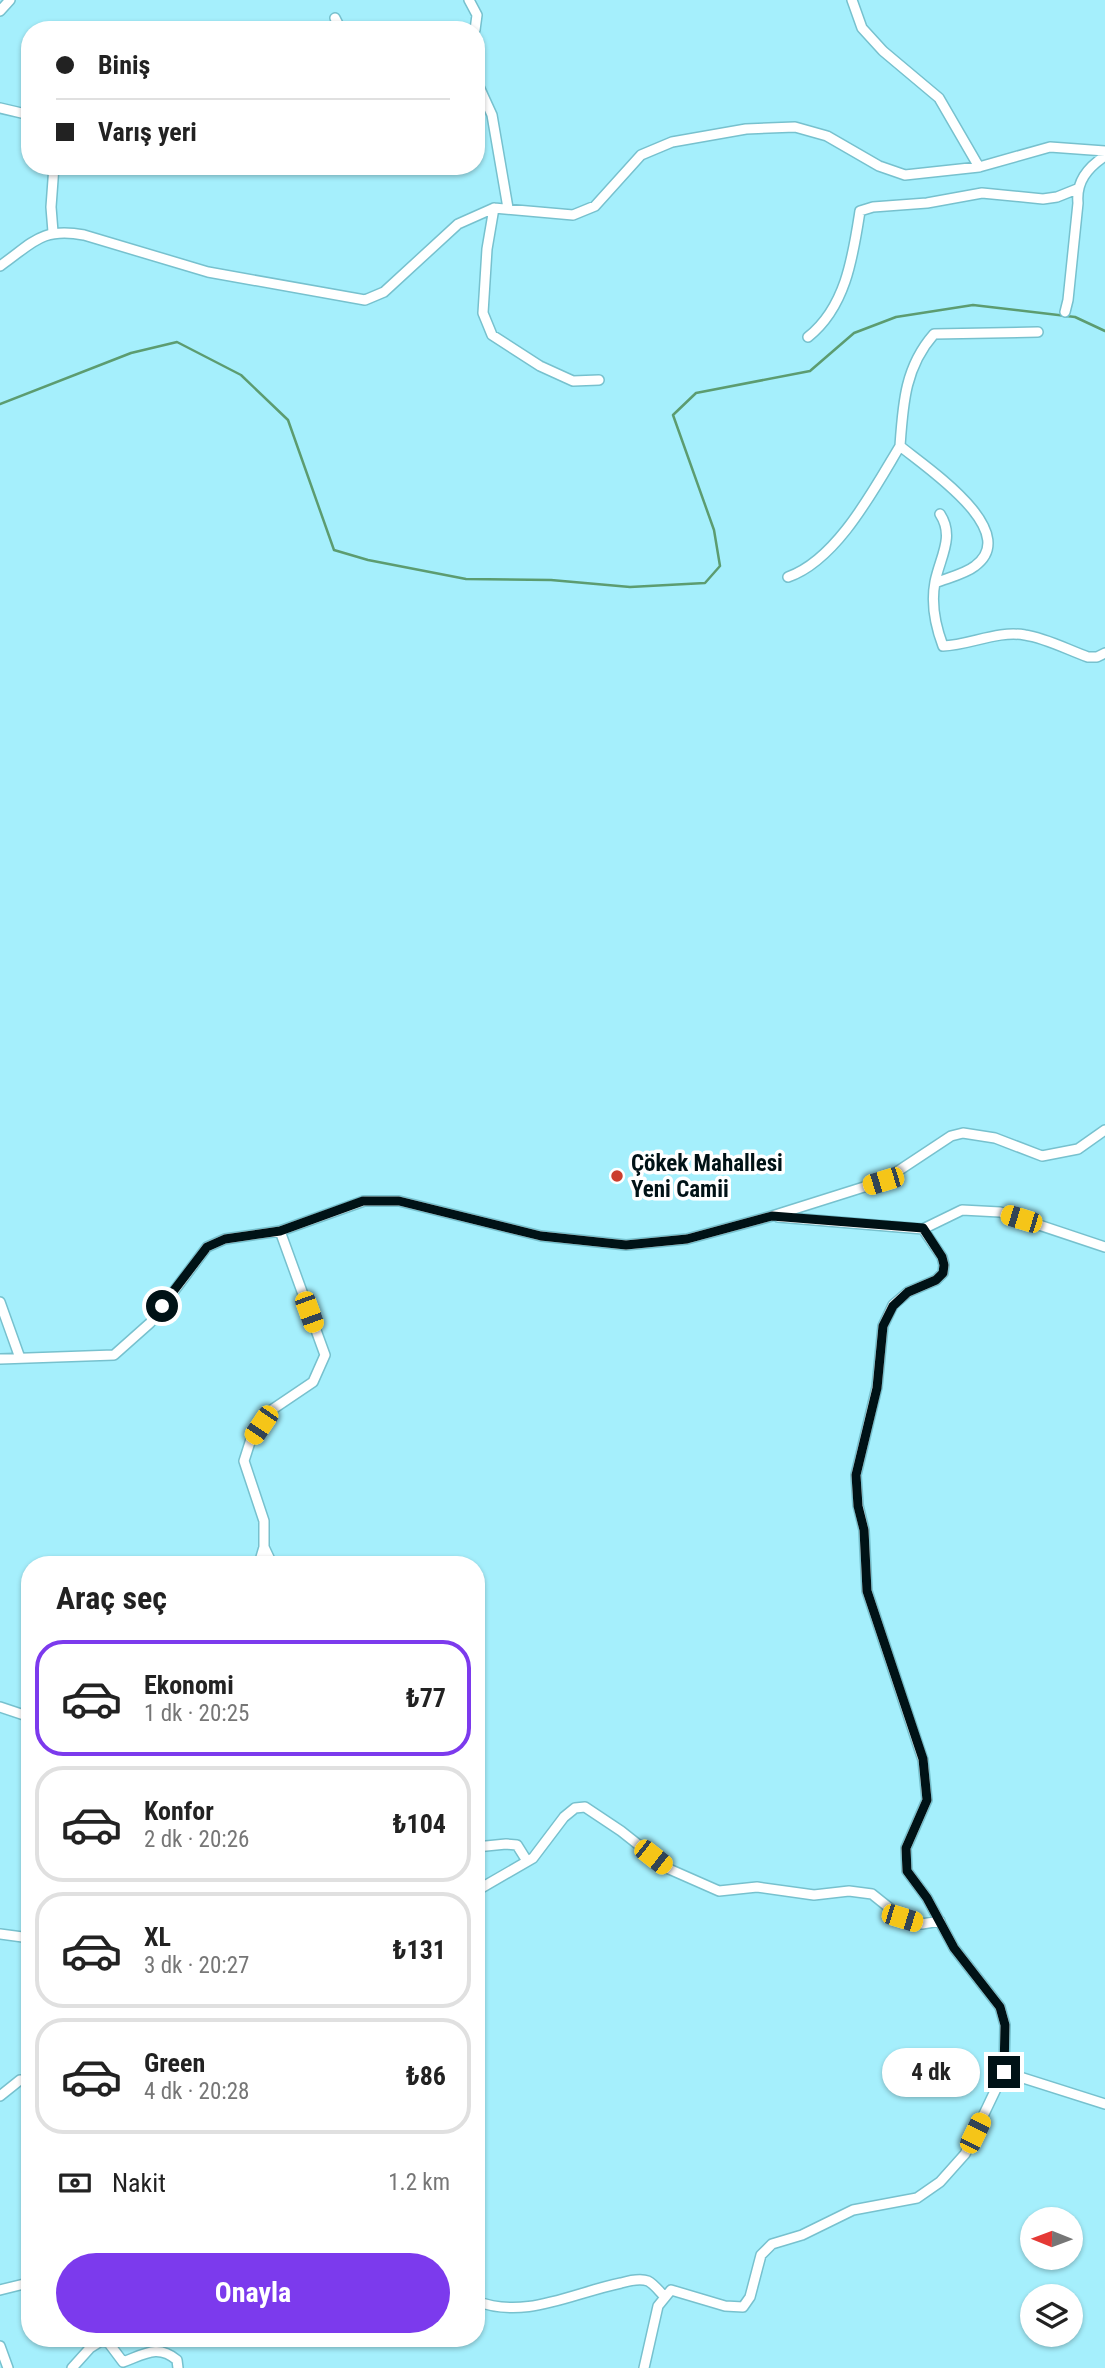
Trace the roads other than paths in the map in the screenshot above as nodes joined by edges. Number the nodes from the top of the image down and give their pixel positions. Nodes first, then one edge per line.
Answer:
1 (10, 0) edge
2 (469, 0) edge
3 (852, 0) edge
4 (0, 11) edge
5 (335, 18) dead end
6 (336, 21) edge
7 (476, 21) edge
8 (485, 100) edge
9 (0, 108) edge
10 (21, 113) edge
11 (1105, 151) edge
12 (1105, 156) edge
13 (979, 167) junction
14 (53, 175) edge
15 (1077, 189) junction
16 (494, 208) junction
17 (508, 208) junction
18 (53, 232) junction
19 (0, 266) edge
20 (1065, 312) dead end
21 (1038, 332) dead end
22 (808, 337) dead end
23 (599, 380) dead end
24 (900, 446) junction
25 (940, 514) dead end
26 (788, 577) dead end
27 (935, 583) junction
28 (1105, 653) edge
29 (1105, 1129) edge
30 (772, 1216) junction
31 (923, 1228) junction
32 (280, 1231) junction
33 (1105, 1247) edge
34 (0, 1302) edge
35 (20, 1358) junction
36 (0, 1359) edge
37 (264, 1547) junction
38 (261, 1556) edge
39 (268, 1556) edge
40 (0, 1707) edge
41 (21, 1714) edge
42 (485, 1846) edge
43 (527, 1861) junction
44 (485, 1886) edge
45 (940, 1921) junction
46 (0, 1933) edge
47 (21, 1933) edge
48 (21, 1936) edge
49 (1004, 2072) junction
50 (20, 2080) dead end
51 (0, 2096) edge
52 (1105, 2104) edge
53 (21, 2285) edge
54 (0, 2290) edge
55 (664, 2296) junction
56 (485, 2305) edge
57 (0, 2346) edge
58 (91, 2347) edge
59 (112, 2347) edge
60 (2, 2356) edge
61 (8, 2368) edge
62 (72, 2368) edge
63 (178, 2368) edge
64 (644, 2368) edge

1 - 4 street
2 - 7 street
3 - 13 street
5 - 6 street
8 - 17 street
9 - 10 street
11 - 13 street
12 - 15 street
13 - 17 street
14 - 18 street
15 - 20 street
15 - 22 street
16 - 17 street
16 - 18 street
16 - 23 street
18 - 19 street
21 - 24 street
24 - 26 street
24 - 27 street
25 - 27 street
27 - 28 street
29 - 30 street
30 - 31 street
30 - 32 street
31 - 33 street
31 - 45 street
32 - 35 street
32 - 37 street
34 - 35 street
35 - 36 street
37 - 38 street
37 - 39 street
40 - 41 street
42 - 43 street
43 - 44 street
43 - 45 street
45 - 49 street
46 - 47 street
46 - 48 street
49 - 52 street
49 - 55 street
50 - 51 street
53 - 54 street
55 - 56 street
55 - 64 street
57 - 60 street
58 - 62 street
59 - 63 street
60 - 61 street

